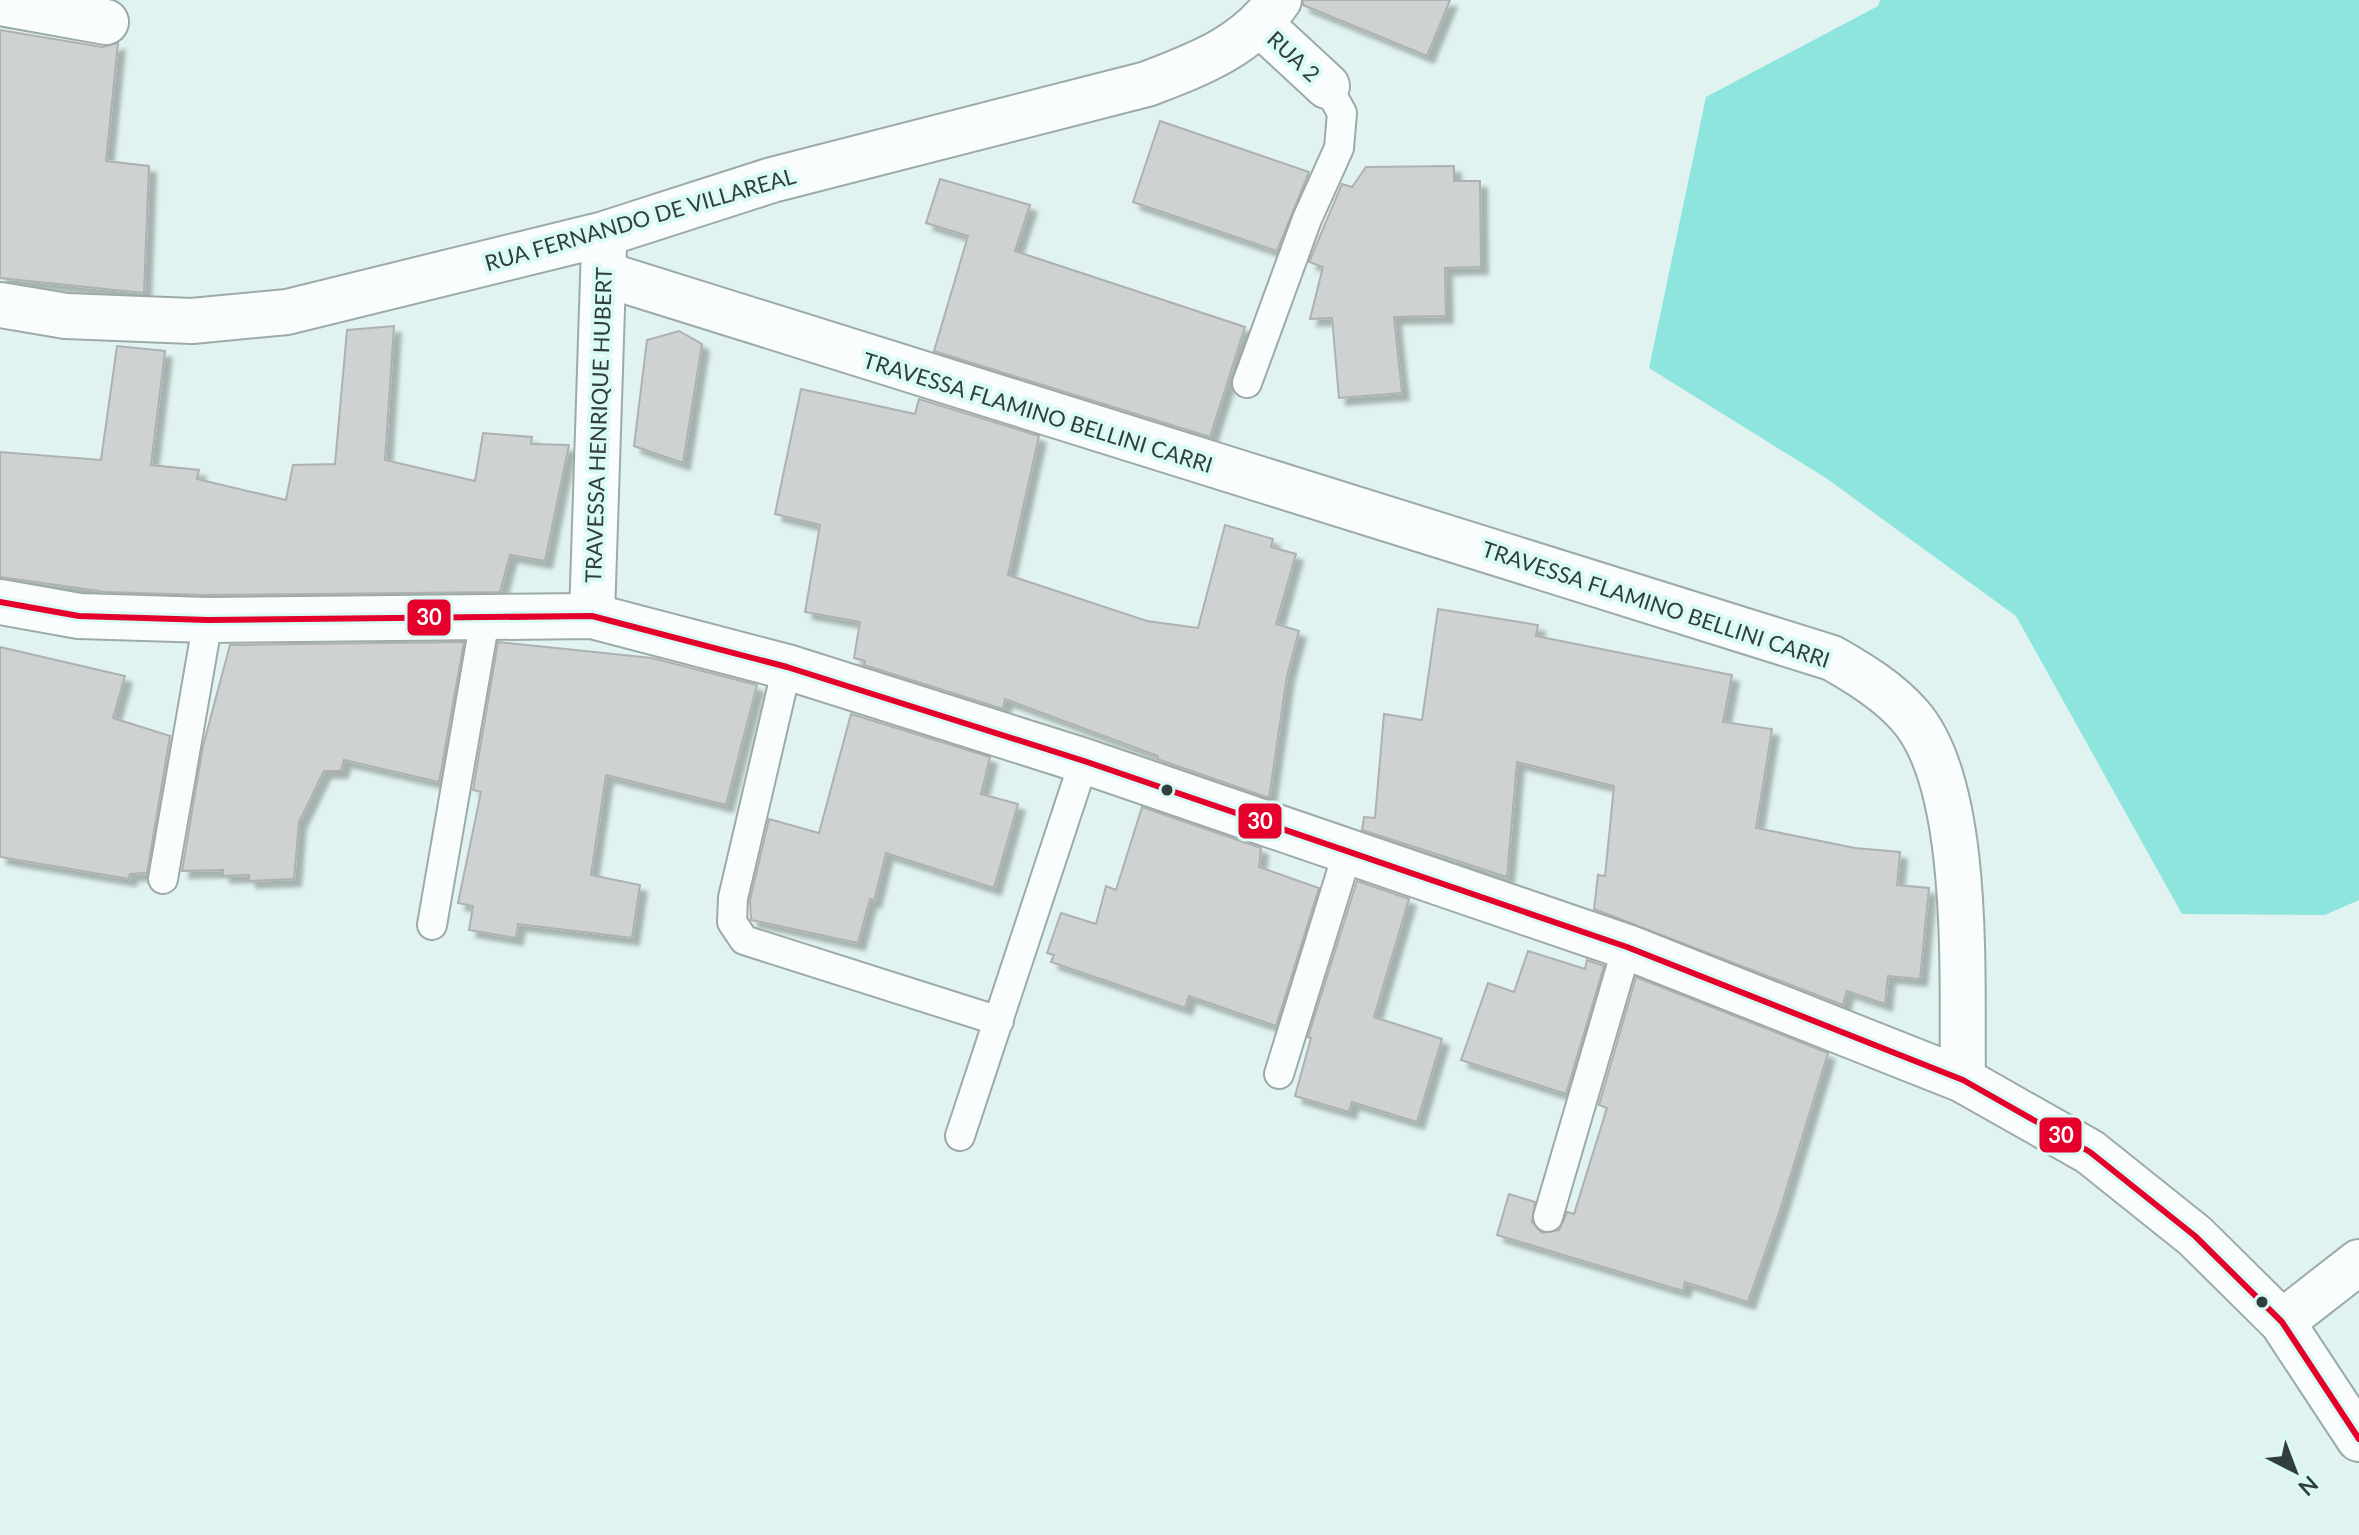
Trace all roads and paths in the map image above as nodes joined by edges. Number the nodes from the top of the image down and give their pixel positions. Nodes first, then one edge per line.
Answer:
1 (0, 3) edge
2 (1270, 13) edge
3 (106, 22) dead end
4 (1327, 86) joint
5 (604, 254) junction
6 (0, 305) edge
7 (1247, 383) dead end
8 (0, 602) edge
9 (592, 616) junction
10 (485, 619) junction
11 (208, 620) junction
12 (787, 667) junction
13 (1084, 761) junction
14 (1348, 851) junction
15 (163, 879) dead end
16 (432, 925) dead end
17 (1627, 947) junction
18 (999, 1021) junction
19 (1279, 1074) dead end
20 (1963, 1080) junction
21 (960, 1136) dead end
22 (1548, 1217) dead end
23 (2359, 1262) edge
24 (2282, 1322) junction
25 (2359, 1439) edge

1 - 3 street
2 - 4 street, RUA 2
2 - 5 street, RUA FERNANDO DE VILLAREAL
4 - 7 lane
5 - 6 street, RUA FERNANDO DE VILLAREAL
5 - 9 street, TRAVESSA HENRIQUE HUBERT
5 - 20 street, TRAVESSA FLAMINO BELLINI CARRI
8 - 11 street
9 - 10 street
9 - 12 street
10 - 11 street
10 - 16 lane
11 - 15 lane
12 - 13 street
12 - 18 lane
13 - 14 street
13 - 18 lane
14 - 17 street
14 - 19 lane
17 - 20 street
17 - 22 lane
18 - 21 lane
20 - 24 street
23 - 24 street
24 - 25 street

